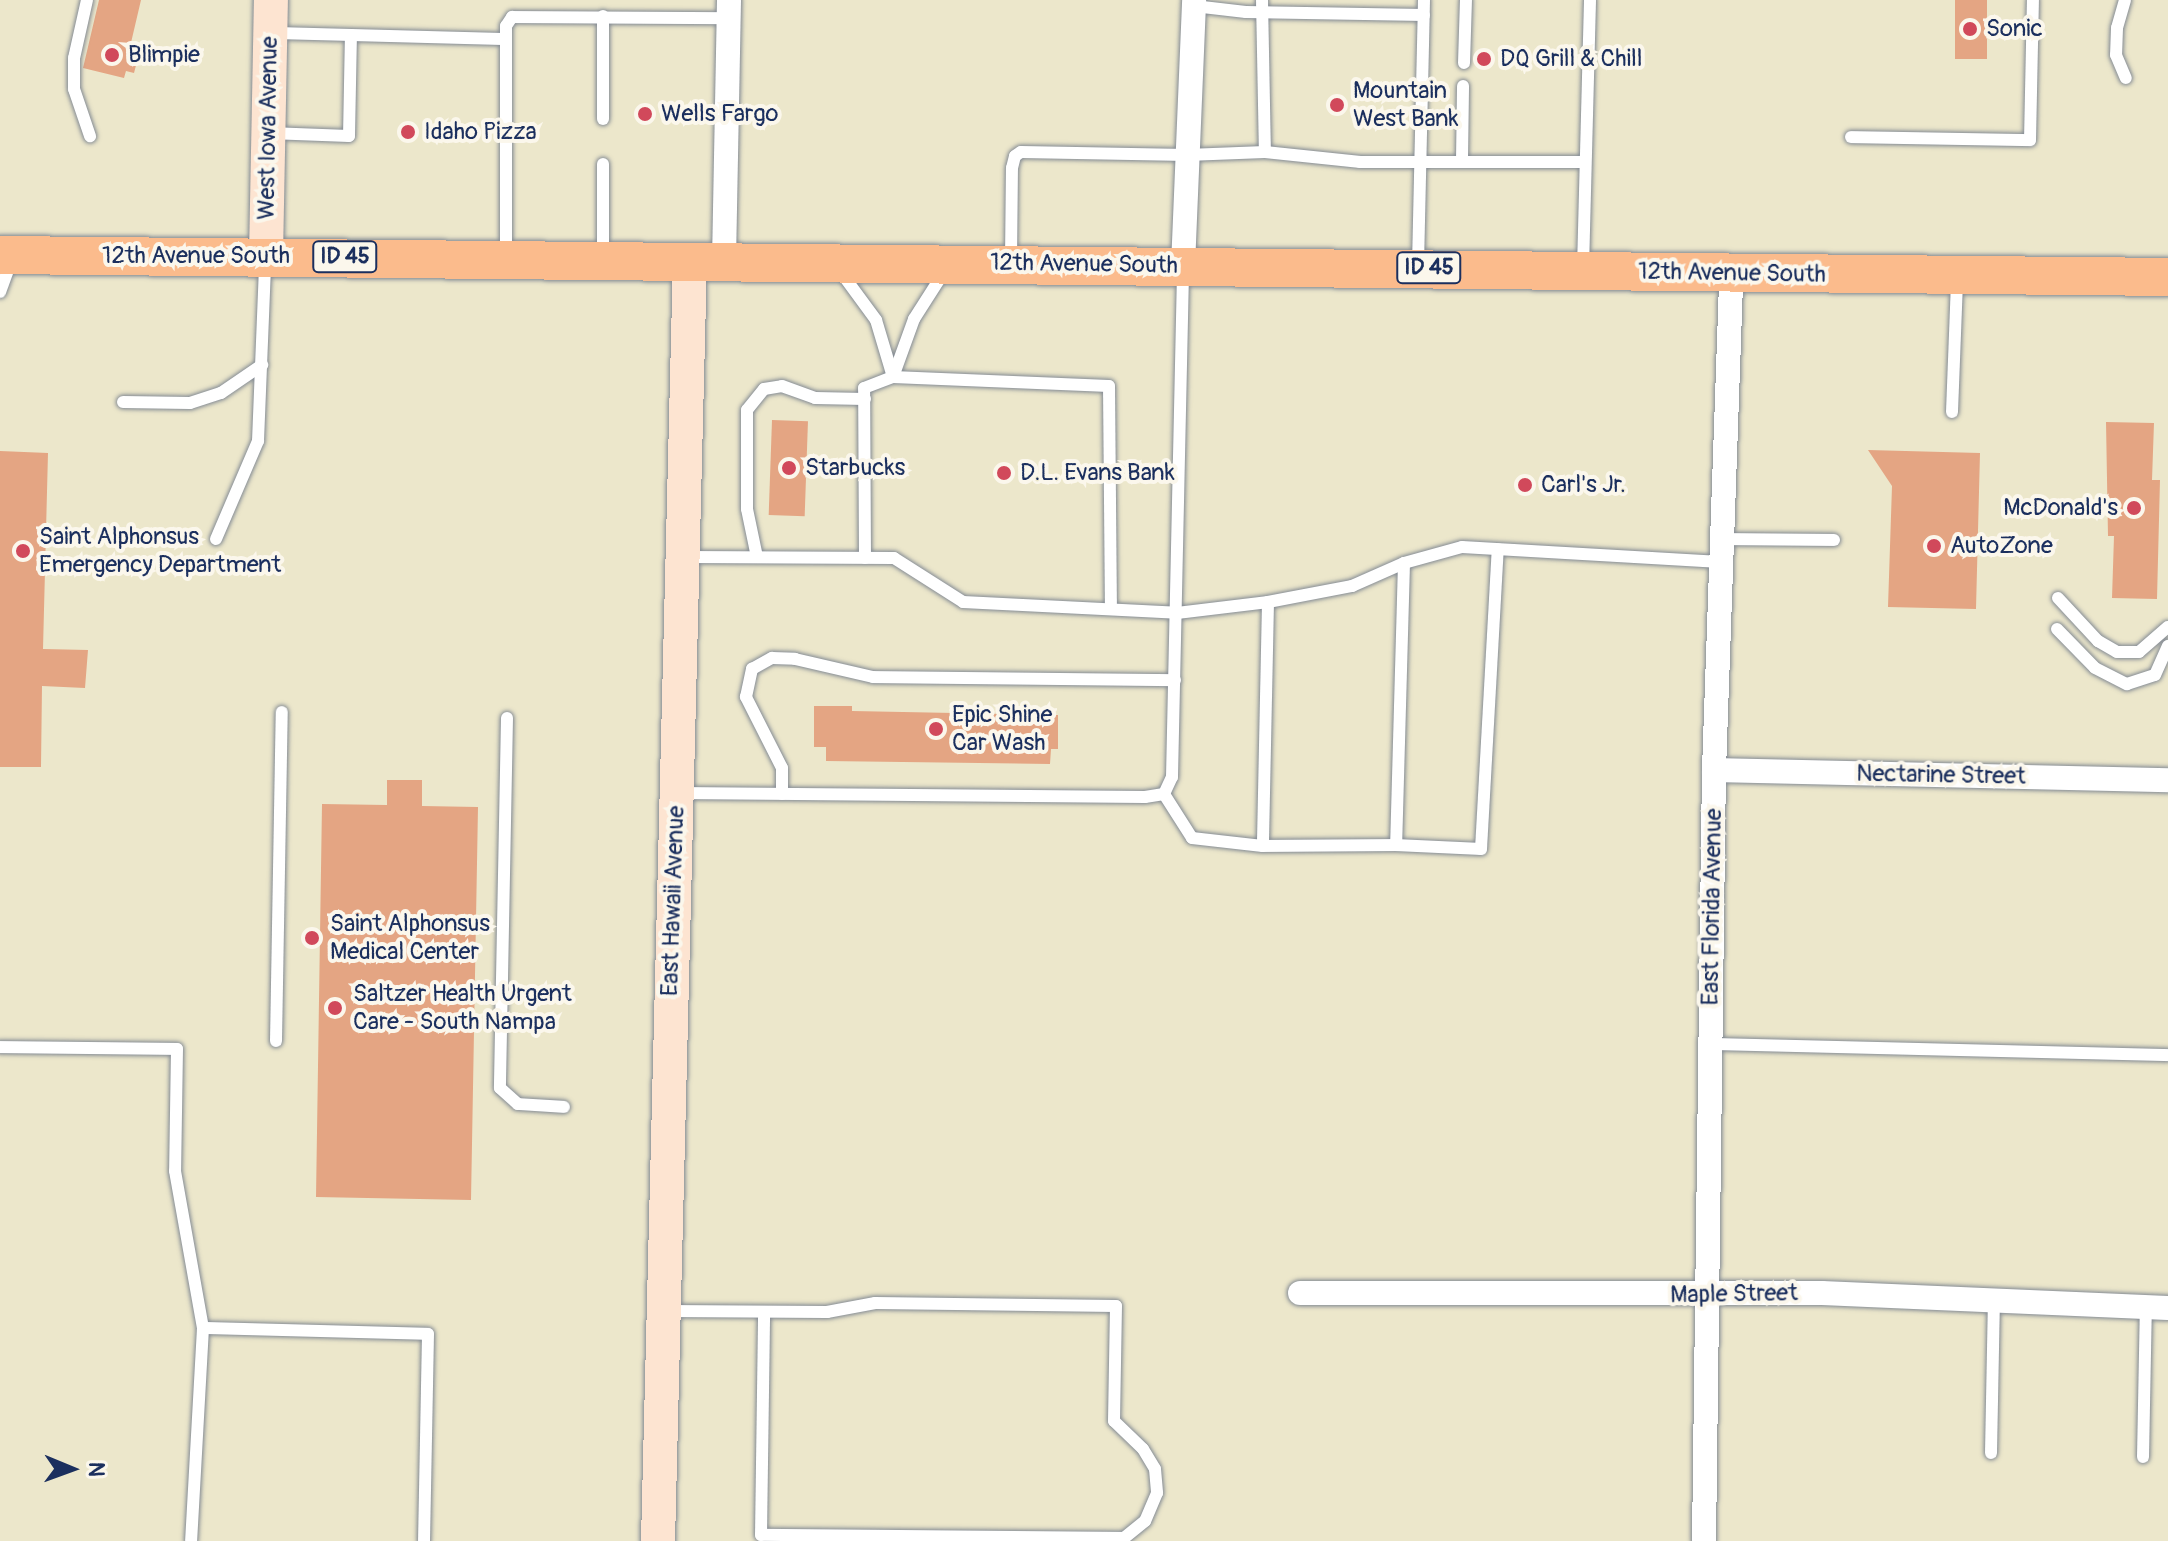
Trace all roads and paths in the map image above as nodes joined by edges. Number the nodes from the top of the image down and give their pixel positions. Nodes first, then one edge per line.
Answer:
1 (87, 0) edge
2 (1424, 0) edge
3 (1466, 0) edge
4 (1590, 0) edge
5 (2033, 0) edge
6 (2125, 0) edge
7 (1194, 3) edge
8 (1262, 6) edge
9 (729, 9) edge
10 (1424, 15) junction
11 (271, 16) edge
12 (603, 16) junction
13 (351, 35) junction
14 (506, 39) junction
15 (1464, 63) dead end
16 (2126, 78) dead end
17 (1463, 86) dead end
18 (603, 119) dead end
19 (268, 133) junction
20 (90, 136) dead end
21 (1851, 137) dead end
22 (1265, 152) junction
23 (1187, 155) junction
24 (1462, 160) junction
25 (1420, 161) junction
26 (1585, 162) junction
27 (603, 164) dead end
28 (6, 255) edge
29 (266, 256) junction
30 (506, 258) junction
31 (603, 259) junction
32 (707, 261) junction
33 (833, 262) junction
34 (950, 263) junction
35 (1011, 263) junction
36 (1183, 266) junction
37 (1418, 268) junction
38 (1583, 271) junction
39 (1731, 273) junction
40 (1957, 276) junction
41 (2168, 277) edge
42 (0, 292) edge
43 (262, 365) junction
44 (893, 377) junction
45 (865, 399) junction
46 (123, 402) dead end
47 (1952, 412) dead end
48 (216, 539) dead end
49 (1834, 540) dead end
50 (1498, 549) junction
51 (1722, 551) junction
52 (682, 557) junction
53 (757, 557) junction
54 (865, 558) junction
55 (1404, 563) junction
56 (2058, 598) dead end
57 (1268, 602) junction
58 (1111, 609) junction
59 (1177, 613) junction
60 (2168, 627) edge
61 (2057, 629) dead end
62 (2168, 646) edge
63 (1175, 680) junction
64 (282, 712) dead end
65 (507, 718) dead end
66 (1714, 770) junction
67 (2168, 780) edge
68 (676, 792) junction
69 (782, 794) junction
70 (1164, 794) junction
71 (1396, 845) junction
72 (1263, 846) junction
73 (276, 1041) dead end
74 (1710, 1044) junction
75 (0, 1047) edge
76 (2168, 1055) edge
77 (564, 1107) dead end
78 (1300, 1293) dead end
79 (1707, 1295) junction
80 (1994, 1300) junction
81 (2157, 1307) edge
82 (663, 1311) junction
83 (764, 1312) junction
84 (203, 1328) junction
85 (1991, 1453) dead end
86 (2143, 1457) dead end
87 (191, 1541) edge
88 (424, 1541) edge
89 (658, 1541) edge
90 (1704, 1541) edge

1 - 20 lane
2 - 10 lane
3 - 15 lane
4 - 26 lane
5 - 21 lane
6 - 16 lane
7 - 8 lane
7 - 23 street
8 - 10 lane
8 - 22 lane
9 - 12 lane
9 - 32 street
10 - 25 lane
11 - 13 lane
11 - 19 street, West Iowa Avenue
12 - 14 lane
12 - 18 lane
13 - 14 lane
13 - 19 lane
14 - 30 lane
17 - 24 lane
19 - 29 street, West Iowa Avenue
22 - 23 lane
22 - 25 lane
23 - 35 lane
23 - 36 street
24 - 25 lane
24 - 26 lane
25 - 37 lane
26 - 38 lane
27 - 31 lane
28 - 29 main road, 12th Avenue South / ID 45
28 - 42 lane
29 - 30 main road, 12th Avenue South / ID 45
29 - 43 lane
30 - 31 main road, 12th Avenue South / ID 45
31 - 32 main road, 12th Avenue South / ID 45
32 - 33 main road, 12th Avenue South / ID 45
32 - 52 street, East Hawaii Avenue
33 - 34 main road, 12th Avenue South / ID 45
33 - 44 lane
34 - 35 main road, 12th Avenue South / ID 45
34 - 44 lane
35 - 36 main road, 12th Avenue South / ID 45
36 - 37 main road, 12th Avenue South / ID 45
36 - 59 lane
37 - 38 main road, 12th Avenue South / ID 45
38 - 39 main road, 12th Avenue South / ID 45
39 - 40 main road, 12th Avenue South / ID 45
39 - 51 street, East Florida Avenue
40 - 41 main road, 12th Avenue South / ID 45
40 - 47 lane
43 - 46 lane
43 - 48 lane
44 - 45 lane
44 - 58 lane
45 - 53 lane
45 - 54 lane
49 - 51 lane
50 - 51 lane
50 - 55 lane
50 - 71 lane
51 - 66 street, East Florida Avenue
52 - 53 lane
52 - 68 street, East Hawaii Avenue
53 - 54 lane
54 - 58 lane
55 - 57 lane
55 - 71 lane
56 - 60 lane
57 - 59 lane
57 - 72 lane
58 - 59 lane
59 - 63 lane
61 - 62 lane
63 - 69 lane
63 - 70 lane
64 - 73 lane
65 - 77 lane
66 - 67 street, Nectarine Street
66 - 74 street, East Florida Avenue
68 - 69 lane
68 - 82 street, East Hawaii Avenue
69 - 70 lane
70 - 72 lane
71 - 72 lane
74 - 76 lane
74 - 79 street, East Florida Avenue
75 - 84 lane
78 - 79 street, Maple Street
79 - 80 street, Maple Street
79 - 90 street, East Florida Avenue
80 - 81 street, Maple Street
80 - 85 lane
81 - 86 lane
82 - 83 lane
82 - 89 street, East Hawaii Avenue
83 - 83 lane
84 - 87 lane
84 - 88 lane

